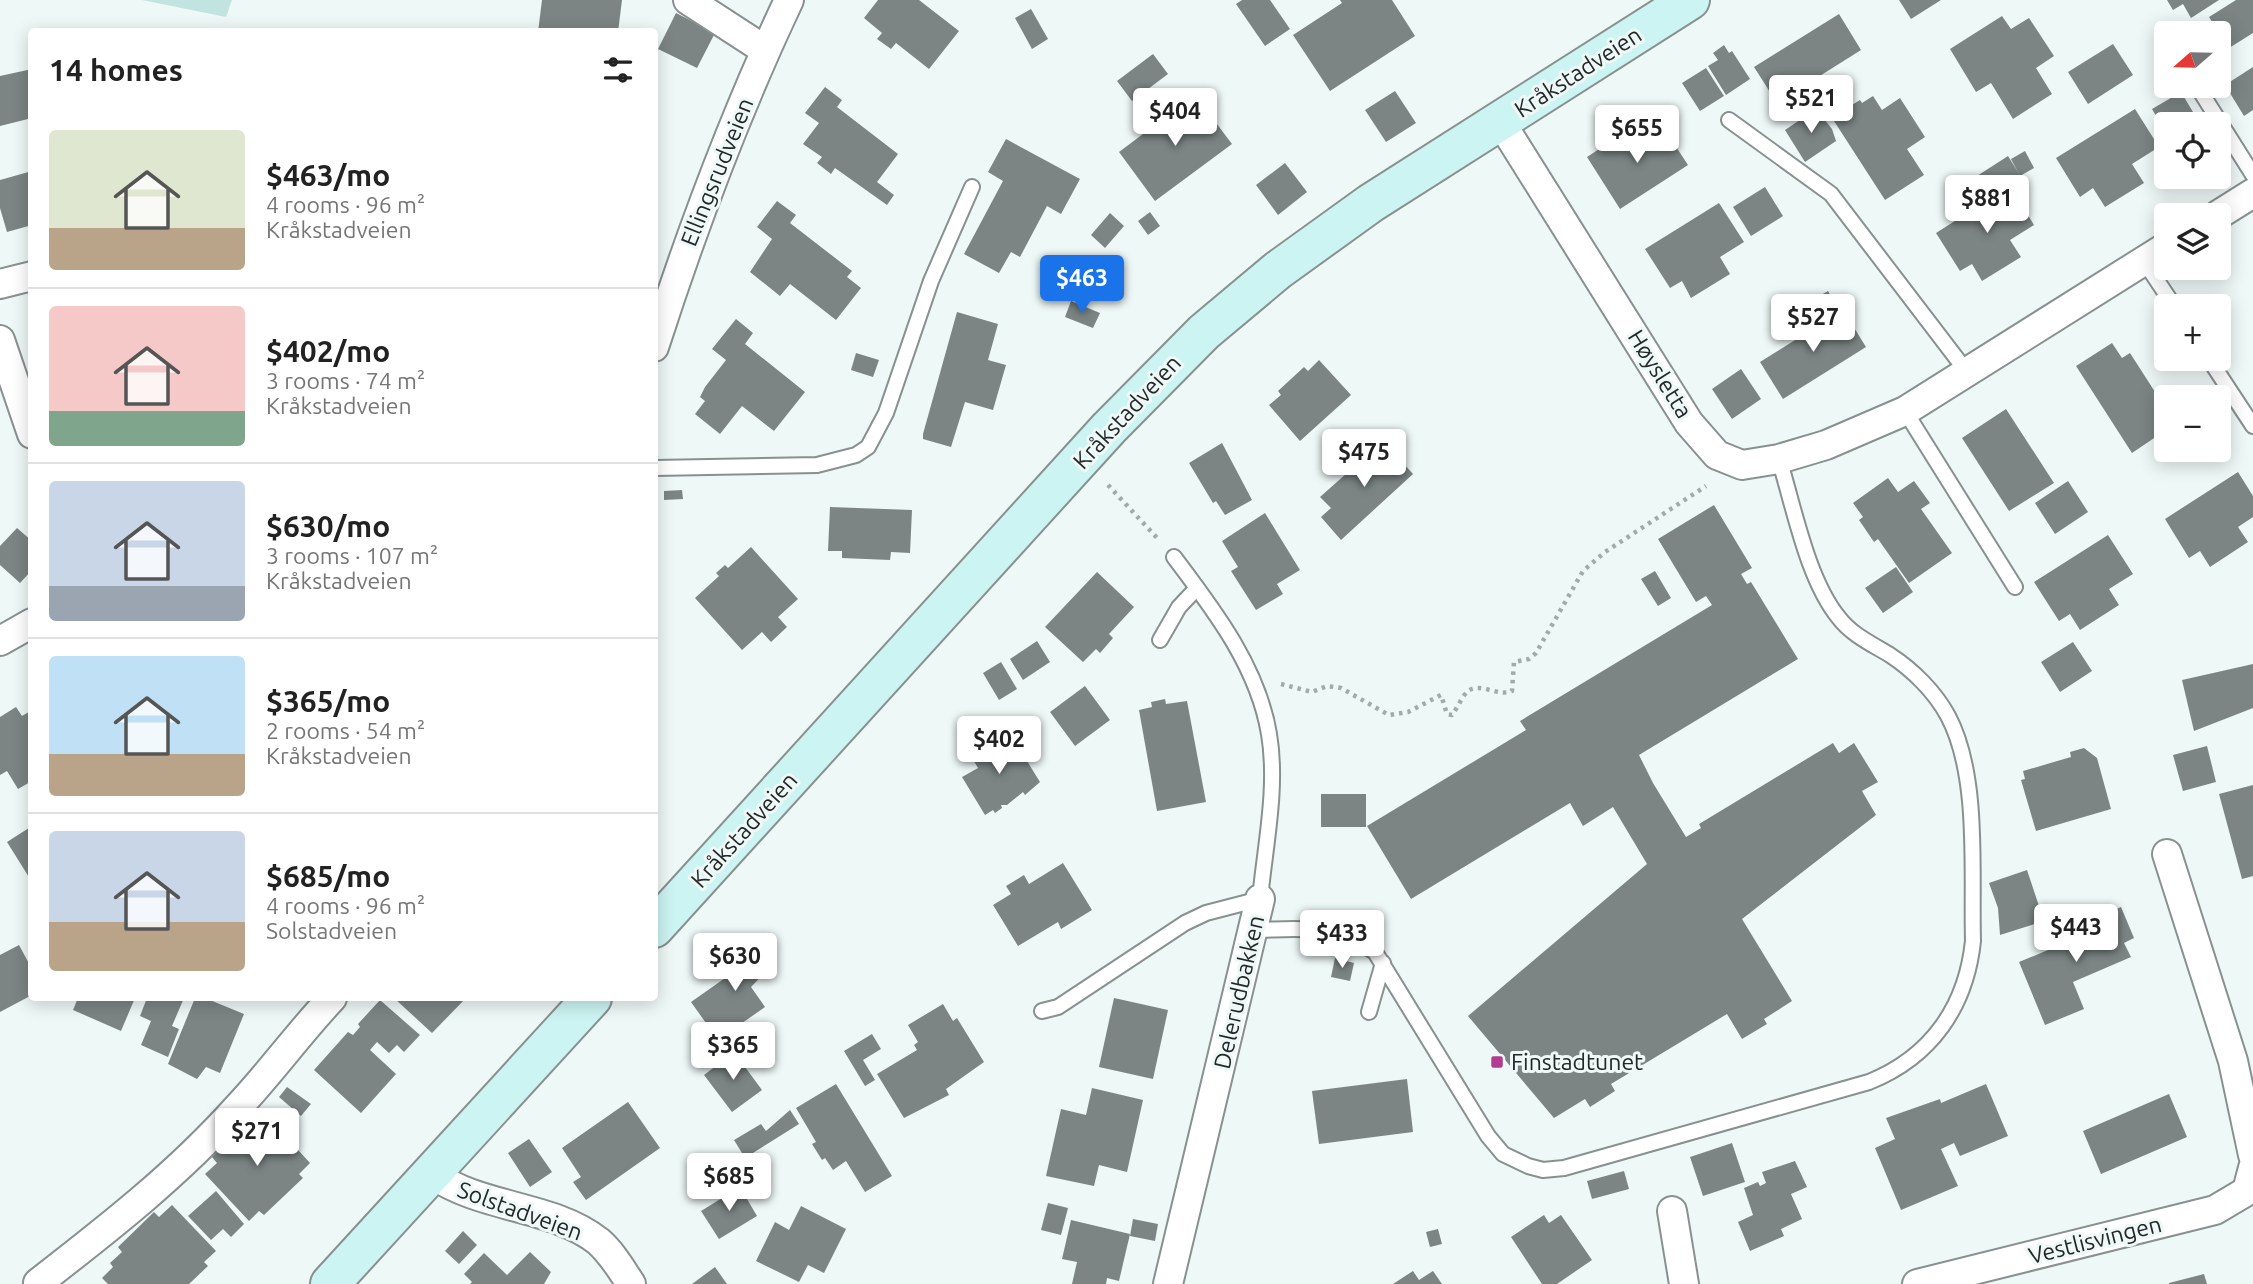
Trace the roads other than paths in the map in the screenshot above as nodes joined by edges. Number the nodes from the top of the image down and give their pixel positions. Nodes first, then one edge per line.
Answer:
1 (688, 0) edge
2 (789, 0) edge
3 (1690, 0) edge
4 (765, 50) junction
5 (2205, 98) edge
6 (1729, 120) dead end
7 (1500, 121) junction
8 (2253, 175) edge
9 (972, 187) dead end
10 (2253, 193) edge
11 (2231, 206) edge
12 (2154, 255) edge
13 (28, 277) edge
14 (0, 285) edge
15 (658, 334) edge
16 (0, 340) edge
17 (2216, 371) edge
18 (1967, 372) junction
19 (1905, 411) junction
20 (28, 422) edge
21 (2253, 426) edge
22 (1779, 459) junction
23 (658, 468) edge
24 (1174, 557) road end
25 (2015, 587) dead end
26 (1197, 588) junction
27 (28, 625) edge
28 (1160, 640) dead end
29 (0, 641) edge
30 (2167, 854) dead end
31 (1260, 899) junction
32 (658, 924) edge
33 (1254, 930) junction
34 (1382, 963) junction
35 (326, 1001) edge
36 (589, 1001) edge
37 (1042, 1011) dead end
38 (1369, 1012) dead end
39 (2253, 1155) edge
40 (2253, 1168) edge
41 (432, 1174) junction
42 (1672, 1211) dead end
43 (38, 1283) edge
44 (330, 1284) edge
45 (631, 1284) edge
46 (1168, 1284) edge
47 (1684, 1284) edge
48 (1917, 1284) edge

1 - 4 street
2 - 4 street, Ellingsrudveien
3 - 7 main road, Kråkstadveien
4 - 15 street, Ellingsrudveien
5 - 8 lane
6 - 18 lane
7 - 22 street, Høysletta
7 - 32 main road, Kråkstadveien
9 - 23 lane
10 - 11 street
12 - 18 street
13 - 14 street
16 - 20 street
17 - 21 lane
18 - 19 street
19 - 22 street
19 - 25 lane
22 - 34 lane
24 - 26 lane
26 - 28 lane
26 - 31 lane
27 - 29 street
30 - 39 street
31 - 33 street, Delerudbakken
31 - 37 lane, Delerudbakken
33 - 34 lane
33 - 46 street, Delerudbakken
34 - 38 lane
35 - 43 street
36 - 41 main road
40 - 48 street, Vestlisvingen
41 - 44 main road
41 - 45 street, Solstadveien
42 - 47 street

